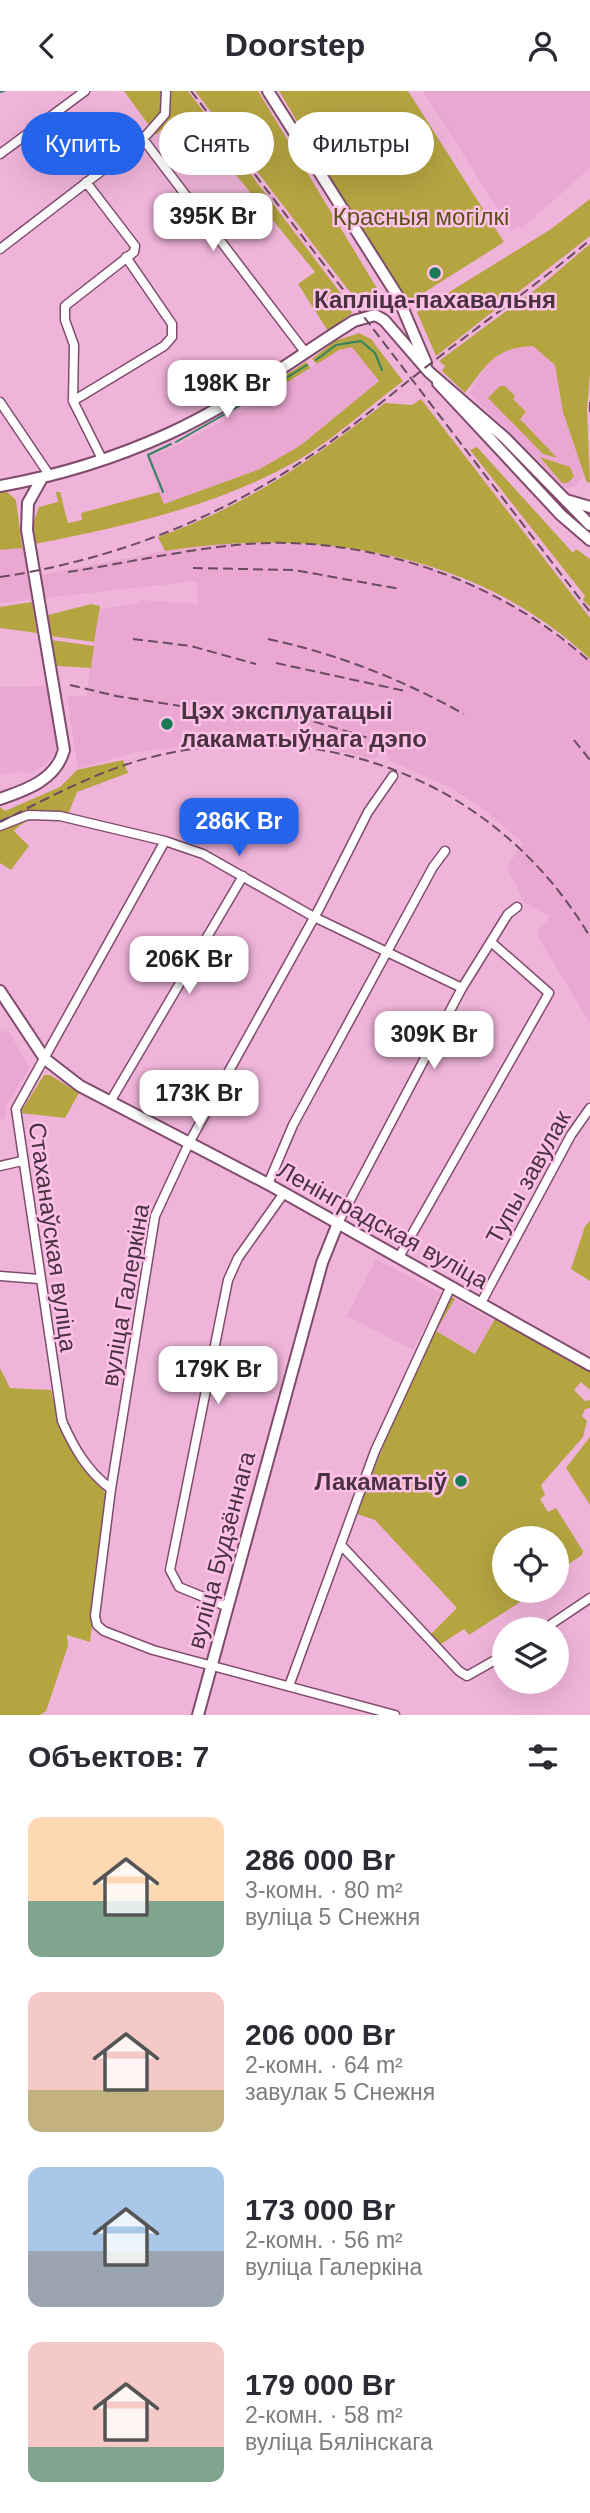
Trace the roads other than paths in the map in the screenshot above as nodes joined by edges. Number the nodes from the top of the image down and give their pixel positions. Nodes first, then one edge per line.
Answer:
1 (85, 91) edge
2 (166, 91) edge
3 (268, 91) edge
4 (145, 136) edge
5 (145, 143) edge
6 (0, 154) edge
7 (95, 175) edge
8 (86, 182) junction
9 (0, 249) edge
10 (126, 257) junction
11 (306, 352) junction
12 (429, 372) junction
13 (73, 401) junction
14 (0, 402) edge
15 (512, 454) junction
16 (103, 459) junction
17 (46, 477) junction
18 (0, 486) edge
19 (563, 499) junction
20 (590, 507) edge
21 (561, 515) junction
22 (584, 516) edge
23 (590, 525) edge
24 (590, 540) edge
25 (393, 776) dead end
26 (0, 799) edge
27 (0, 826) edge
28 (165, 841) junction
29 (445, 851) dead end
30 (243, 876) junction
31 (517, 907) dead end
32 (314, 917) junction
33 (491, 942) junction
34 (387, 952) junction
35 (462, 988) junction
36 (0, 991) edge
37 (45, 1059) junction
38 (110, 1102) junction
39 (590, 1108) edge
40 (189, 1143) junction
41 (22, 1161) junction
42 (0, 1165) edge
43 (268, 1184) junction
44 (284, 1193) junction
45 (338, 1223) junction
46 (399, 1257) junction
47 (0, 1276) edge
48 (38, 1279) junction
49 (451, 1286) junction
50 (481, 1303) junction
51 (590, 1365) edge
52 (111, 1489) junction
53 (342, 1546) junction
54 (590, 1598) edge
55 (228, 1607) junction
56 (562, 1617) edge
57 (492, 1662) edge
58 (212, 1665) junction
59 (289, 1686) junction
60 (198, 1715) edge
61 (395, 1715) edge

1 - 6 street
2 - 4 street
3 - 12 street
5 - 11 street
7 - 8 street
8 - 9 street
8 - 10 street
10 - 13 street
10 - 13 street
11 - 12 street
11 - 16 street
12 - 15 street
13 - 16 street
14 - 17 street
15 - 19 street
15 - 21 street
16 - 17 street
17 - 18 street
17 - 26 street
19 - 20 street
19 - 22 street
21 - 22 street
21 - 24 street
22 - 23 street
25 - 32 street, вуліца Галеркіна
27 - 28 street
28 - 30 street
28 - 37 street, Стаханаўская вуліца
29 - 34 street
30 - 32 street
30 - 38 street
31 - 33 street, вуліца Будзённага
32 - 34 street
32 - 40 street, вуліца Галеркіна
33 - 35 street, вуліца Будзённага
33 - 46 street
34 - 35 street
34 - 43 street
35 - 45 street, вуліца Будзённага
36 - 37 street, Ленінградская вуліца
37 - 38 street, Ленінградская вуліца
37 - 41 street, Стаханаўская вуліца
38 - 40 street, Ленінградская вуліца
39 - 50 street, Тупы завулак
40 - 43 street, Ленінградская вуліца
40 - 52 street, вуліца Галеркіна
41 - 42 street
41 - 48 street, Стаханаўская вуліца
43 - 44 street, Ленінградская вуліца
44 - 45 street, Ленінградская вуліца
44 - 55 street
45 - 46 street, Ленінградская вуліца
45 - 55 street, вуліца Будзённага
46 - 49 street, Ленінградская вуліца
47 - 48 street
48 - 52 street, Стаханаўская вуліца
49 - 50 street, Ленінградская вуліца
49 - 53 street
50 - 51 street, Ленінградская вуліца
52 - 58 street, вуліца Галеркіна
53 - 57 street
53 - 59 street
54 - 56 street
55 - 58 street, вуліца Будзённага
58 - 59 street
58 - 60 street, вуліца Будзённага
59 - 61 street

